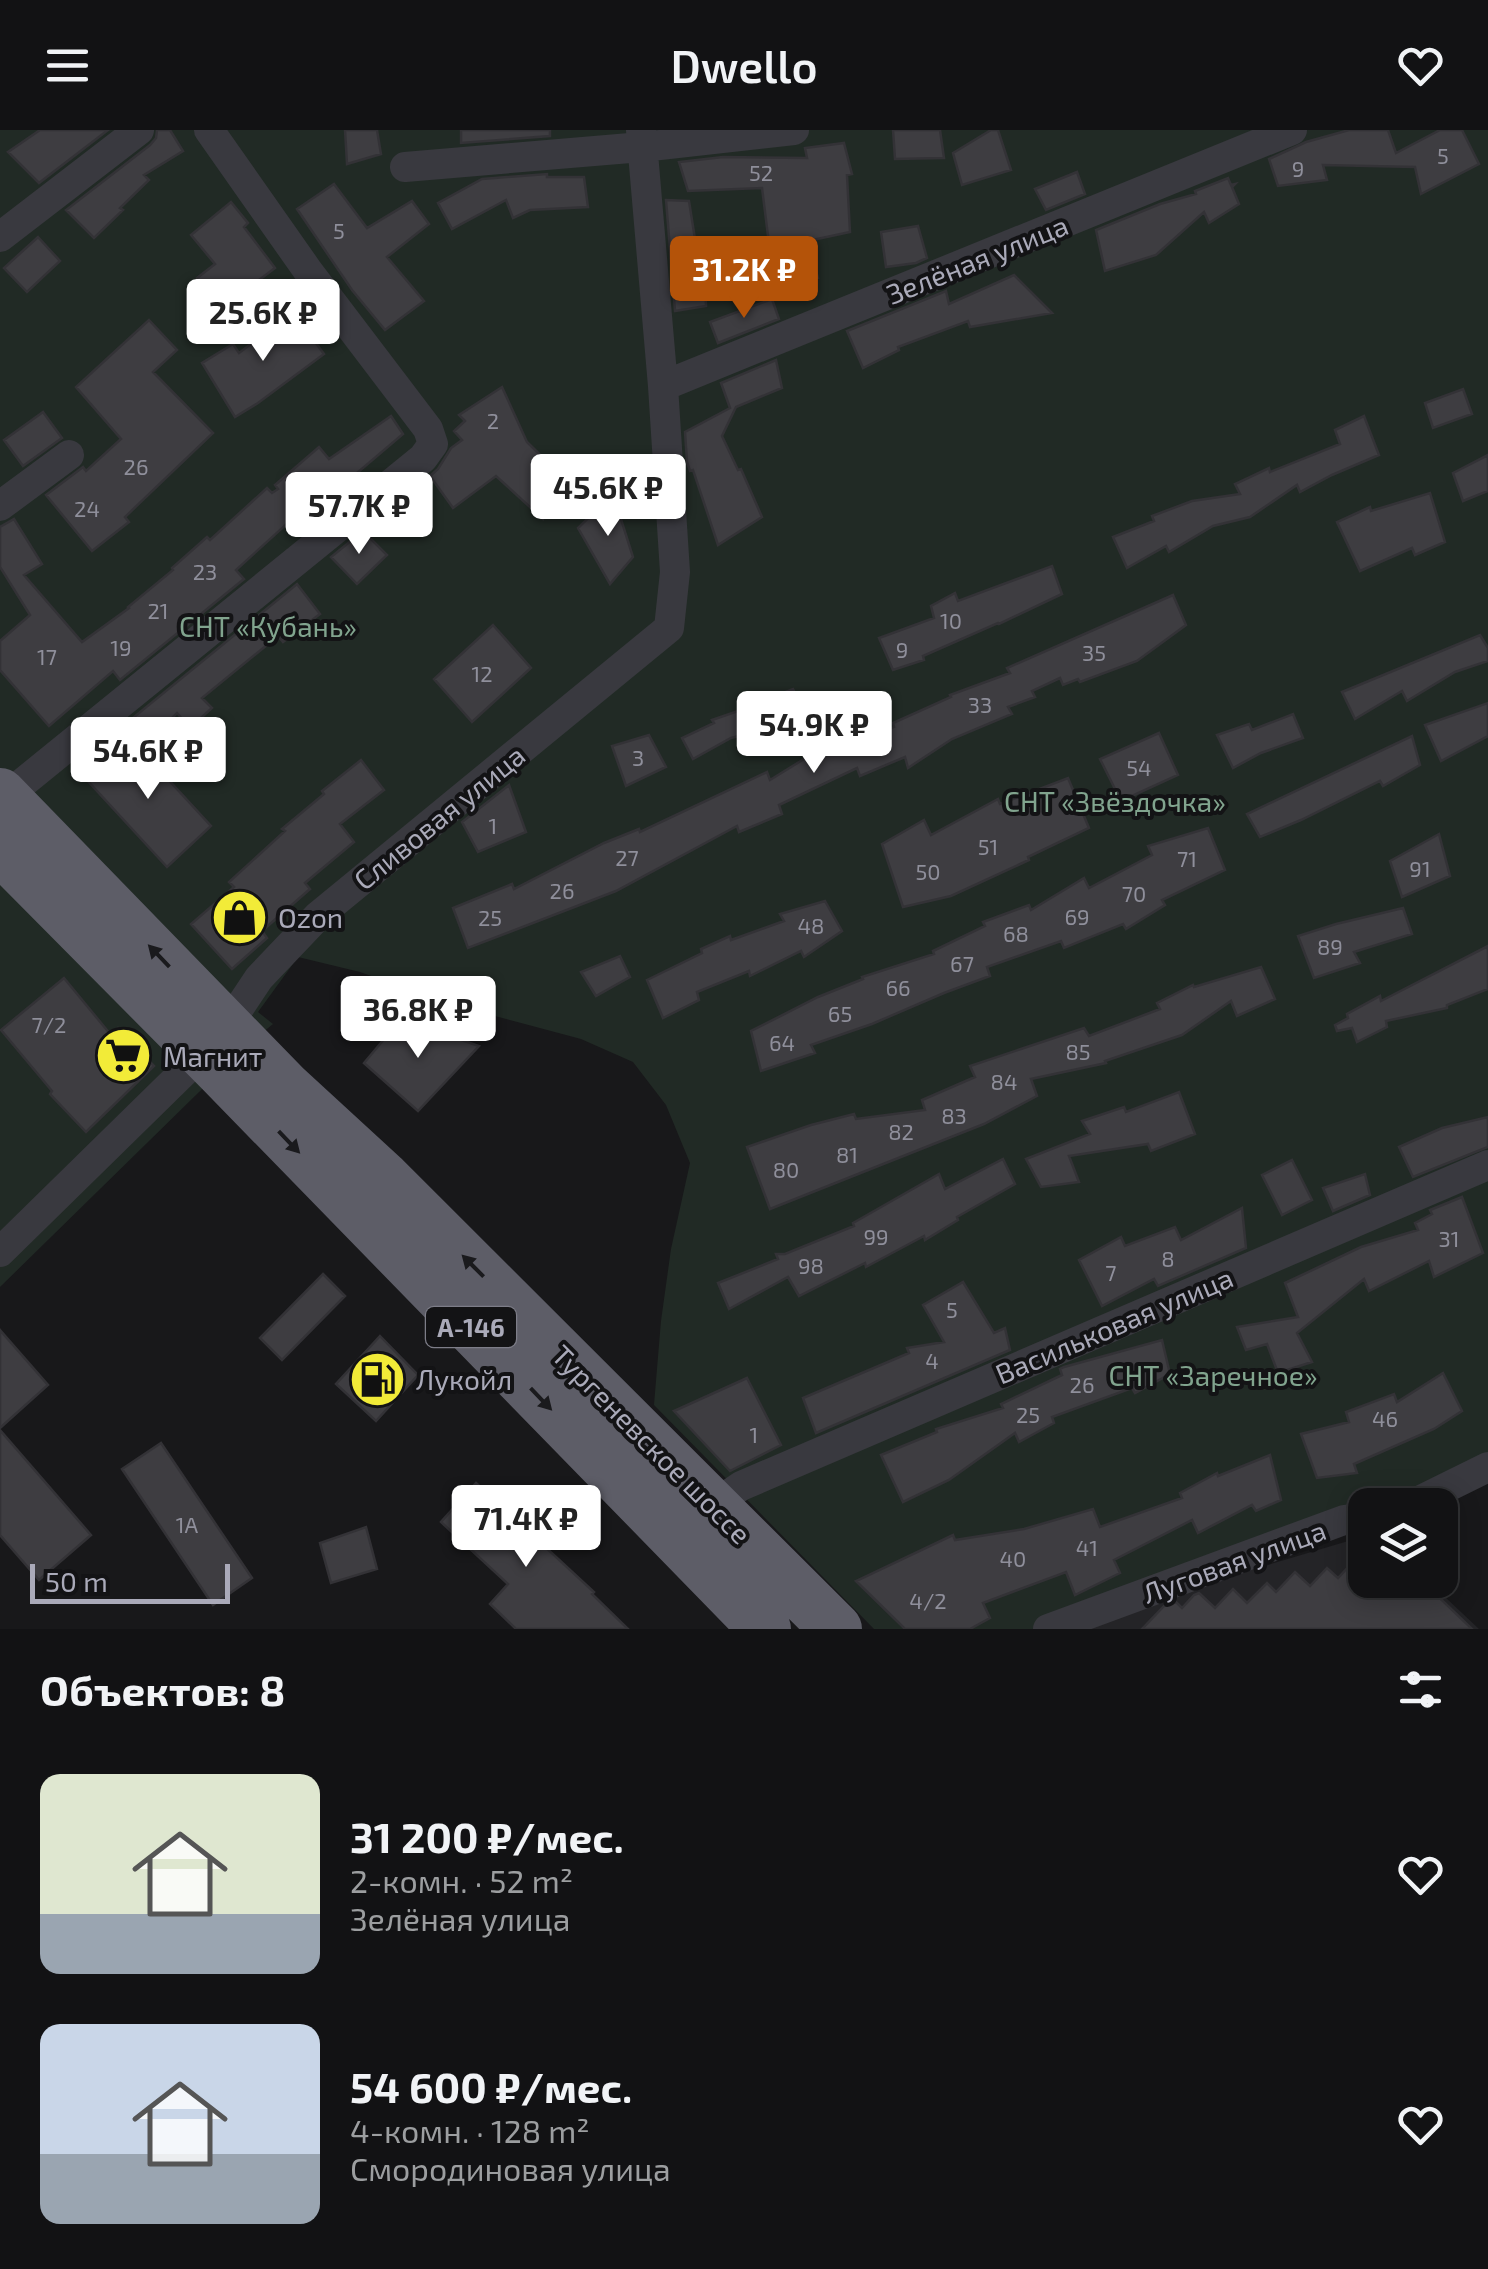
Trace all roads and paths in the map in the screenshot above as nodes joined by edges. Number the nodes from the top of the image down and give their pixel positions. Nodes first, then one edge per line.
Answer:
1 (139, 130) edge
2 (210, 130) edge
3 (794, 130) edge
4 (1292, 130) edge
5 (642, 139) edge
6 (406, 167) dead end
7 (0, 238) edge
8 (663, 386) junction
9 (69, 455) dead end
10 (0, 506) edge
11 (1, 813) edge
12 (214, 1040) junction
13 (1488, 1165) edge
14 (0, 1252) edge
15 (1488, 1467) edge
16 (1445, 1488) edge
17 (727, 1496) junction
18 (1348, 1519) edge
19 (765, 1629) edge
20 (836, 1629) edge
21 (1048, 1629) edge

1 - 7 street
2 - 11 street
3 - 5 street
4 - 8 street, Зелёная улица
5 - 6 street
5 - 8 street
8 - 12 street, Сливовая улица
9 - 10 street
11 - 12 highway, Тургеневское шоссе / А-146
12 - 14 street, Сливовая улица
17 -> 12 highway, Тургеневское шоссе / А-146
12 -> 19 highway, Тургеневское шоссе / А-146
13 - 17 street, Васильковая улица
15 - 16 street
17 - 20 highway, Тургеневское шоссе / А-146
18 - 21 street, Луговая улица

